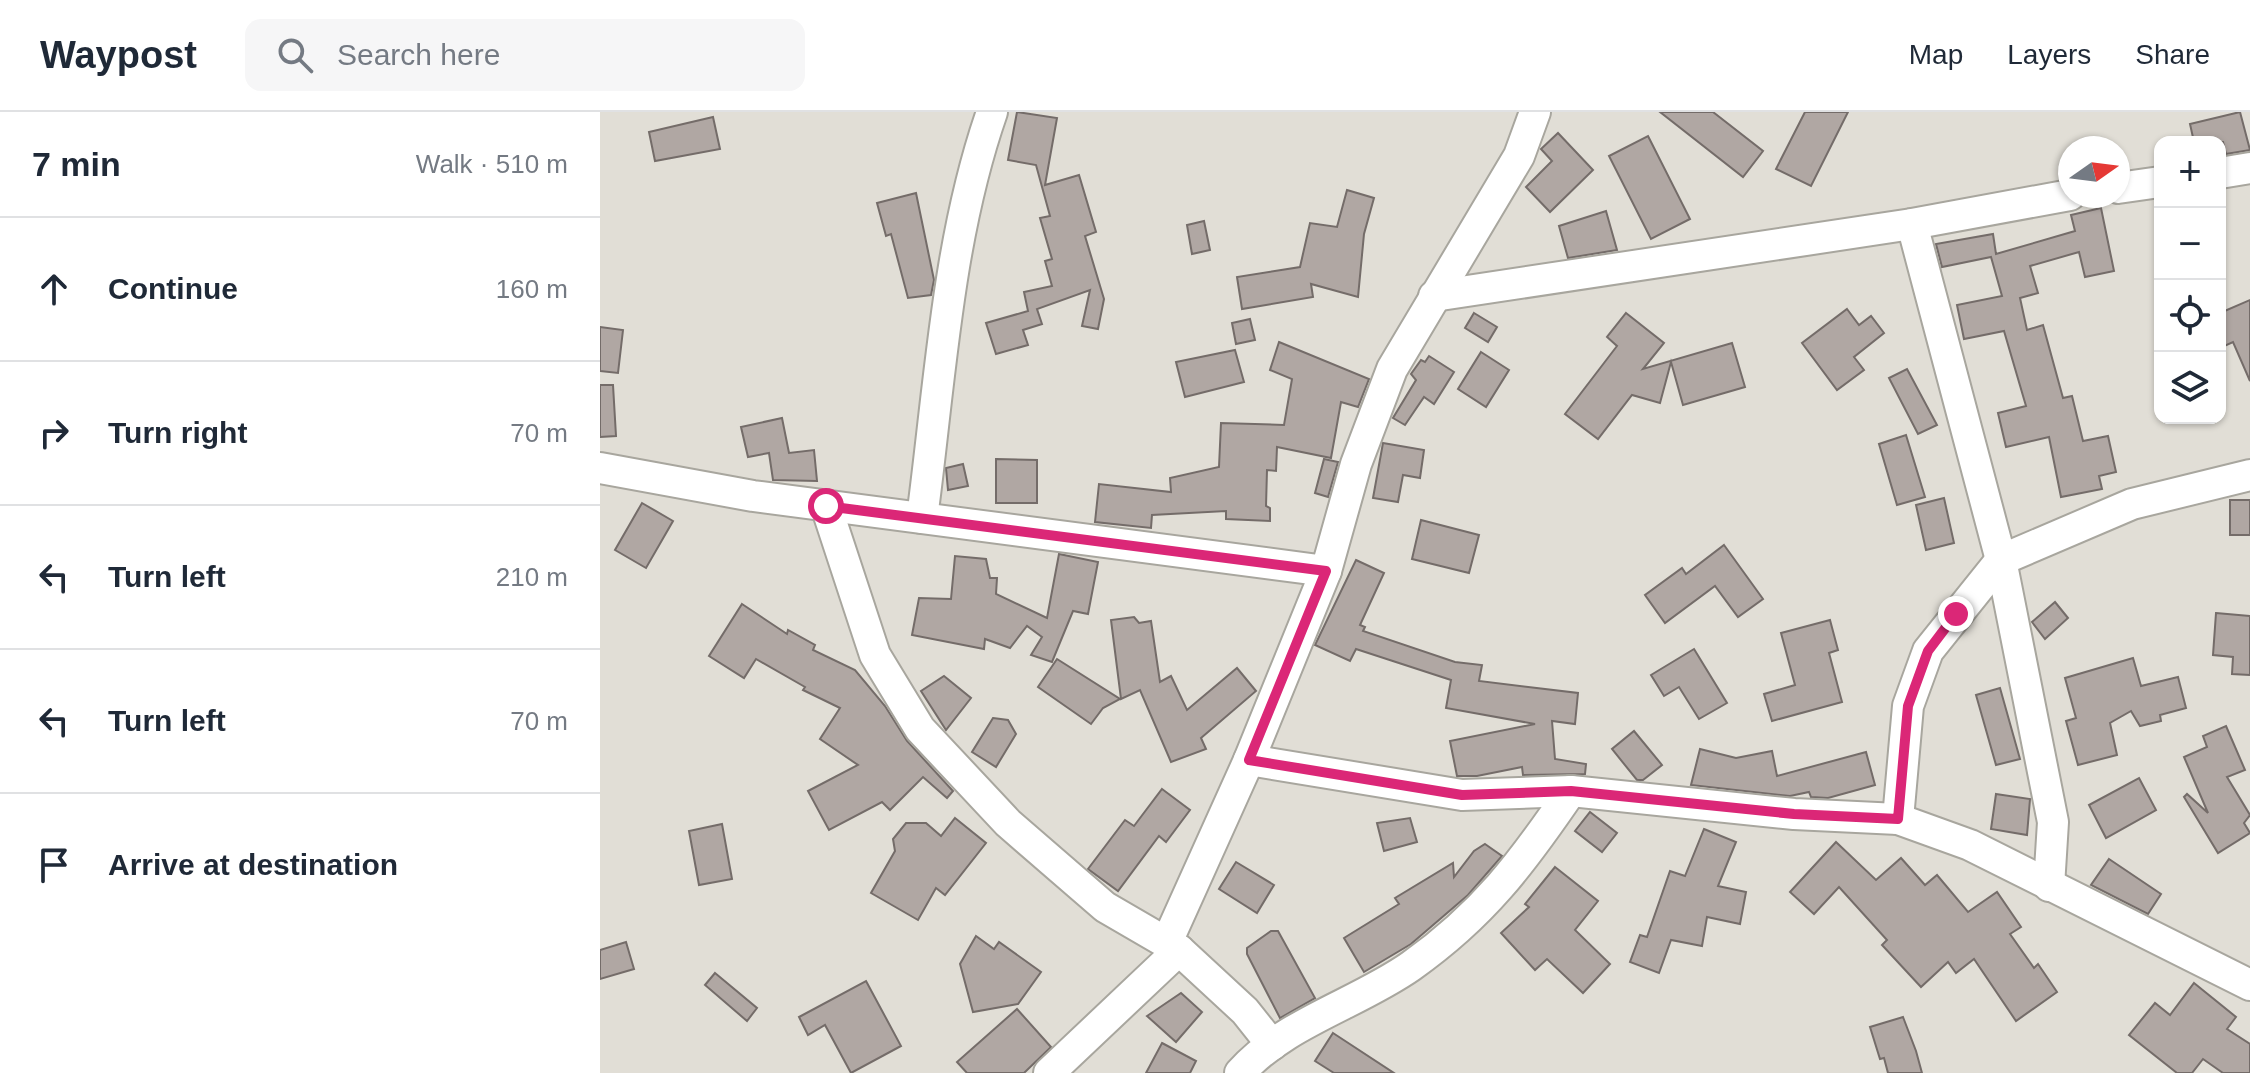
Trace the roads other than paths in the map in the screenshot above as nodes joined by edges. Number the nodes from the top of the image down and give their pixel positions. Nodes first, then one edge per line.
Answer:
1 (992, 112) edge
2 (1535, 112) edge
3 (2250, 168) edge
4 (2226, 172) edge
5 (2154, 183) edge
6 (2130, 186) edge
7 (2058, 197) edge
8 (1912, 224) junction
9 (1434, 296) junction
10 (600, 468) edge
11 (2250, 475) edge
12 (826, 506) junction
13 (922, 518) junction
14 (2001, 560) junction
15 (1326, 571) junction
16 (1249, 760) junction
17 (1571, 791) junction
18 (1898, 819) junction
19 (2049, 886) junction
20 (1173, 946) junction
21 (2250, 985) edge
22 (1272, 1045) junction
23 (1049, 1073) edge
24 (1240, 1073) edge

1 - 13 street
2 - 9 street
3 - 4 street
5 - 6 street
7 - 8 street
8 - 9 street
8 - 14 street
9 - 15 street
10 - 12 street
11 - 14 street
12 - 13 street
12 - 20 street
13 - 15 street
14 - 18 street
14 - 19 street
15 - 16 street
16 - 17 street
16 - 20 street
17 - 18 street
17 - 22 street
18 - 19 street
19 - 21 street
20 - 22 street
20 - 23 street
22 - 24 street

